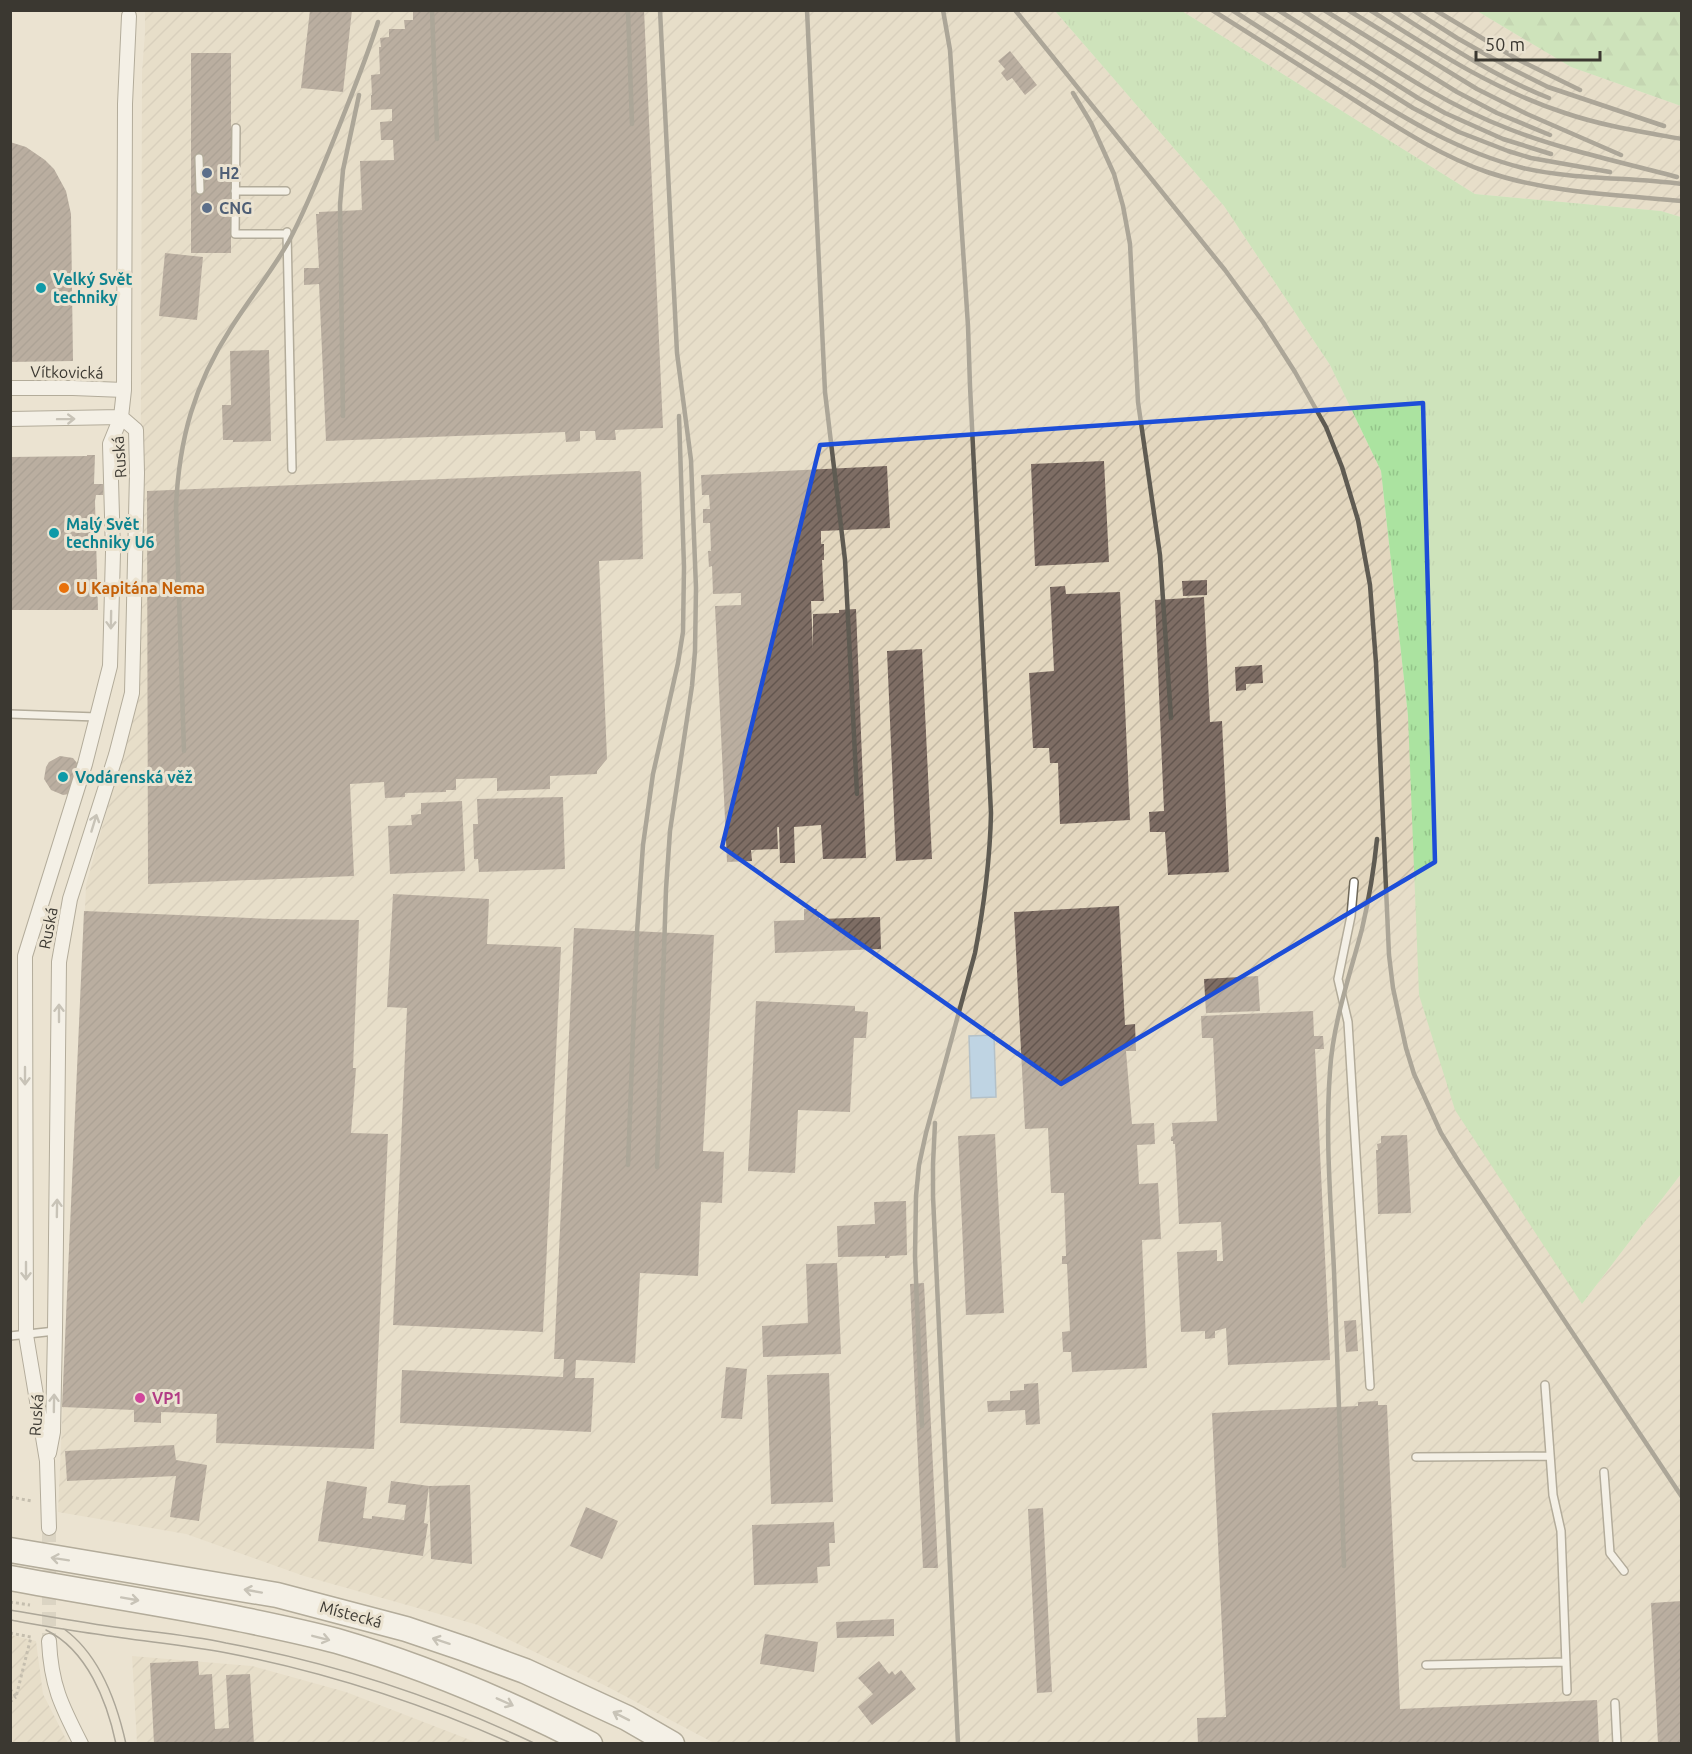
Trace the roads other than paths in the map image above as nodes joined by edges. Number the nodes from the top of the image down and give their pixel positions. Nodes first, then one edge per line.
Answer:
1 (129, 16) dead end
2 (236, 128) dead end
3 (199, 158) dead end
4 (200, 190) dead end
5 (235, 191) junction
6 (286, 191) dead end
7 (10, 388) edge
8 (124, 390) junction
9 (121, 417) junction
10 (10, 419) edge
11 (292, 469) dead end
12 (10, 714) edge
13 (97, 717) junction
14 (1354, 882) dead end
15 (56, 1331) junction
16 (26, 1335) junction
17 (10, 1336) edge
18 (1545, 1385) dead end
19 (1370, 1386) dead end
20 (1550, 1456) junction
21 (1416, 1457) dead end
22 (47, 1461) junction
23 (1604, 1472) dead end
24 (49, 1528) tunnel mouth
25 (10, 1550) edge
26 (1624, 1571) dead end
27 (10, 1578) edge
28 (49, 1641) tunnel mouth
29 (1566, 1662) junction
30 (1426, 1665) dead end
31 (1567, 1691) dead end
32 (1615, 1703) dead end
33 (81, 1743) edge
34 (591, 1743) edge
35 (672, 1743) edge
36 (1617, 1743) edge

1 - 8 street, Ruská
2 - 5 lane
3 - 4 lane
5 - 6 lane
5 - 11 lane
7 - 8 street, Vítkovická
8 - 9 street, Ruská
10 -> 9 street
9 -> 13 street, Ruská
15 -> 9 street, Ruská
12 - 13 lane
13 -> 16 street, Ruská
14 - 19 lane
15 - 16 lane
22 -> 15 street, Ruská
16 - 17 lane
16 - 22 street, Ruská
18 - 20 lane
20 - 21 lane
20 - 29 lane
22 - 24 street, Ruská
23 - 26 lane
35 -> 25 highway, Místecká
27 -> 34 highway, Místecká
28 - 33 street
29 - 30 lane
29 - 31 lane
32 - 36 lane

